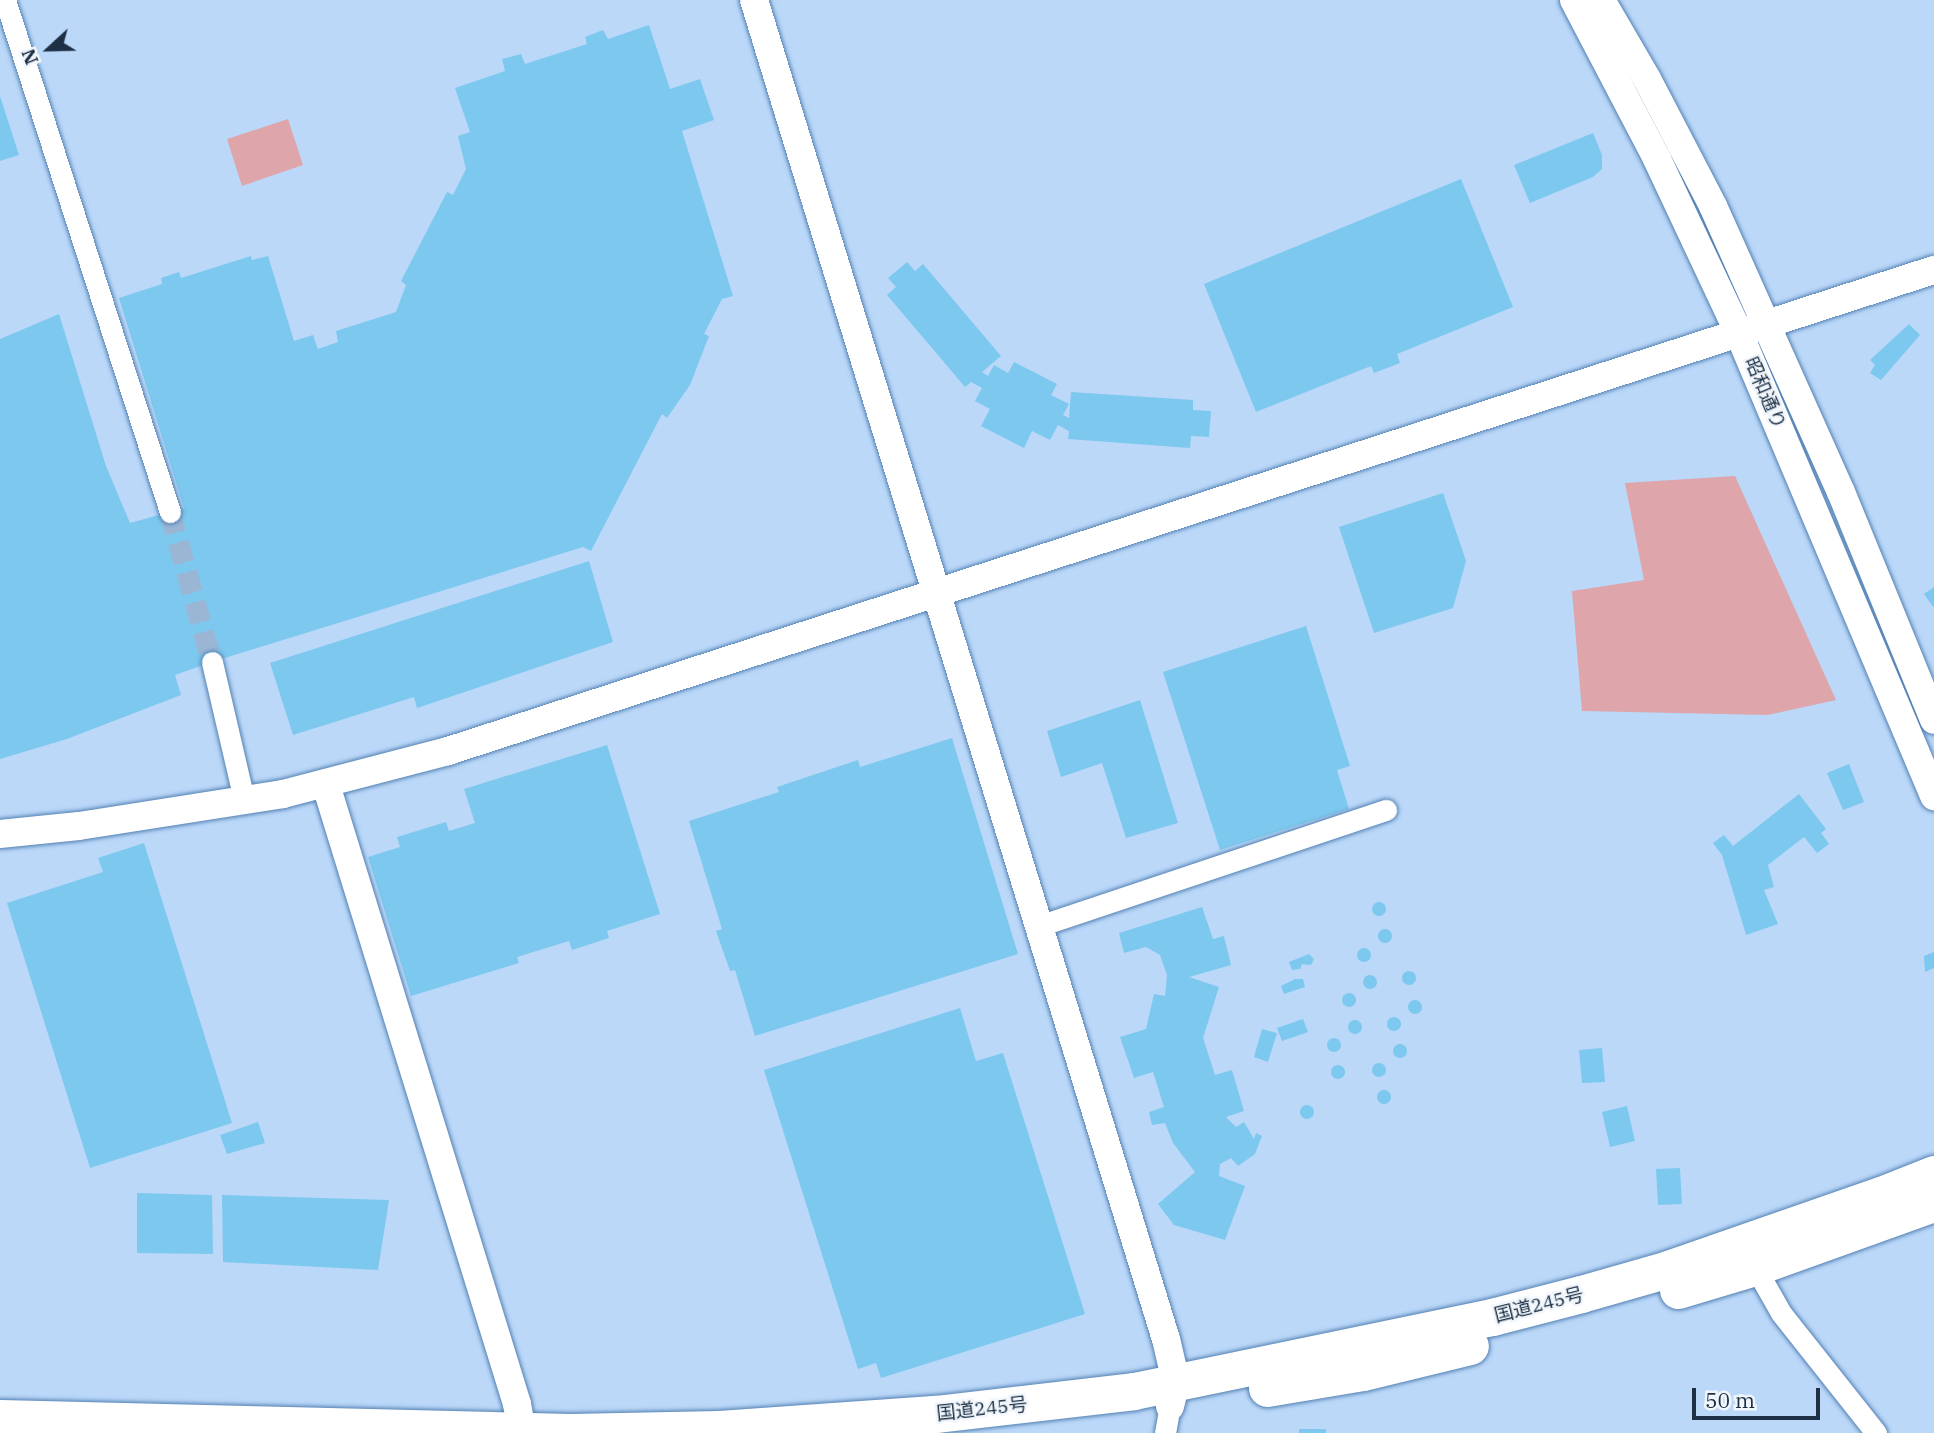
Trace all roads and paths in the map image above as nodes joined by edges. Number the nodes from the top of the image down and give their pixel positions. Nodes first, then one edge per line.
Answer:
1 (5, 0) edge
2 (754, 0) edge
3 (1574, 0) edge
4 (1601, 0) edge
5 (1934, 270) edge
6 (1767, 322) junction
7 (1738, 331) junction
8 (170, 512) tunnel mouth
9 (937, 594) junction
10 (212, 662) tunnel mouth
11 (1934, 720) edge
12 (326, 785) junction
13 (1934, 796) edge
14 (244, 800) junction
15 (1386, 810) dead end
16 (0, 834) edge
17 (1039, 926) junction
18 (1934, 1174) edge
19 (1934, 1203) edge
20 (1755, 1268) junction
21 (1170, 1407) edge
22 (0, 1418) edge
23 (522, 1431) junction
24 (972, 1433) edge
25 (1876, 1433) edge

1 - 8 street
2 - 9 street
3 - 7 street, 昭和通り
4 - 6 street, 昭和通り
5 - 6 street
6 - 7 street
6 - 11 street, 昭和通り
7 - 9 street
7 - 13 street, 昭和通り
9 - 12 street
9 - 17 street
10 - 14 street
12 - 14 street
12 - 23 street
14 - 16 street
15 - 17 street
17 - 21 street
18 - 21 highway, 国道245号
19 - 20 highway, 国道245号
20 - 21 highway, 国道245号
20 - 25 street
21 - 23 highway, 国道245号
21 - 24 highway, 国道245号
22 - 23 highway, 国道245号

